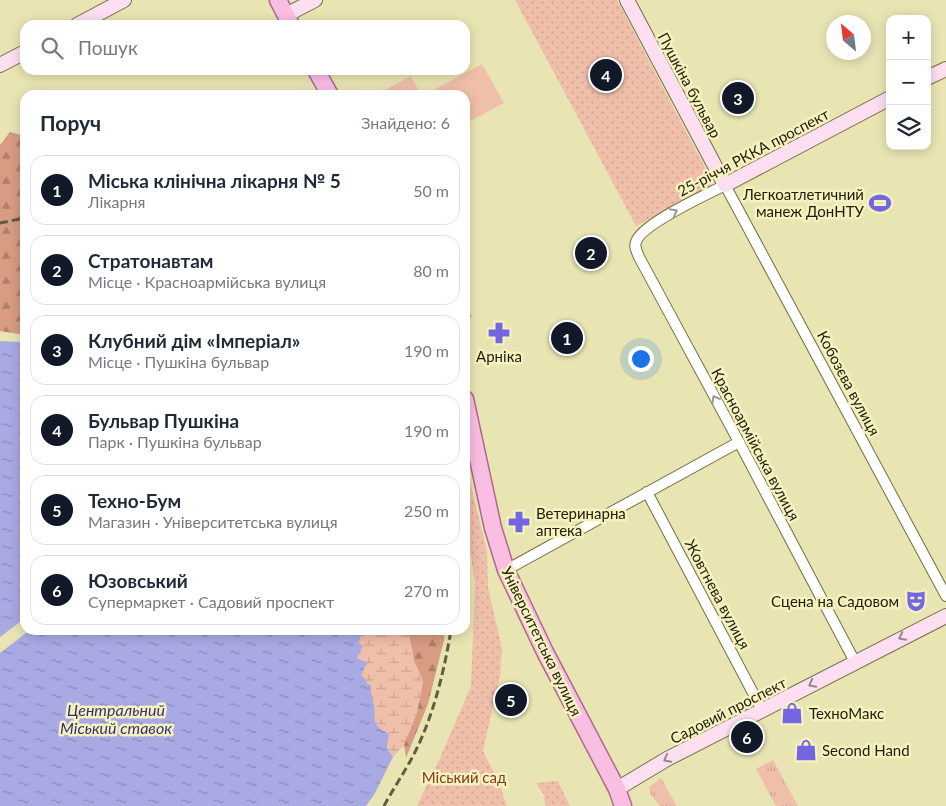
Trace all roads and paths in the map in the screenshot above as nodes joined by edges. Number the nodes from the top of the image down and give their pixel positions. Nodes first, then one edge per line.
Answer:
1 (124, 0) edge
2 (278, 0) edge
3 (315, 0) edge
4 (627, 0) edge
5 (86, 20) edge
6 (289, 20) edge
7 (20, 55) edge
8 (0, 65) edge
9 (946, 68) edge
10 (319, 75) edge
11 (931, 76) edge
12 (327, 90) edge
13 (886, 100) edge
14 (725, 185) junction
15 (636, 240) joint
16 (470, 422) edge
17 (739, 442) junction
18 (647, 492) junction
19 (506, 570) junction
20 (946, 596) edge
21 (946, 616) edge
22 (855, 662) junction
23 (762, 710) junction
24 (617, 789) junction
25 (623, 806) edge
26 (635, 806) edge

1 - 5 street
2 - 6 main road
3 - 6 street
4 - 14 street, Пушкіна бульвар
7 - 8 street
9 - 11 street
10 - 12 main road
13 - 14 street, 25-річчя РККА проспект
15 -> 14 street, 25-річчя РККА проспект
14 - 20 street, Кобозєва вулиця
17 -> 15 street, Красноармійська вулиця
16 - 19 main road, Університетська вулиця
17 - 18 street
17 - 22 street, Красноармійська вулиця
18 - 19 street
18 - 23 street, Жовтнева вулиця
19 - 24 main road, Університетська вулиця
21 -> 22 street, Садовий проспект
22 -> 23 street, Садовий проспект
23 -> 24 street, Садовий проспект
24 - 25 main road, Університетська вулиця
24 - 26 main road, Університетська вулиця

